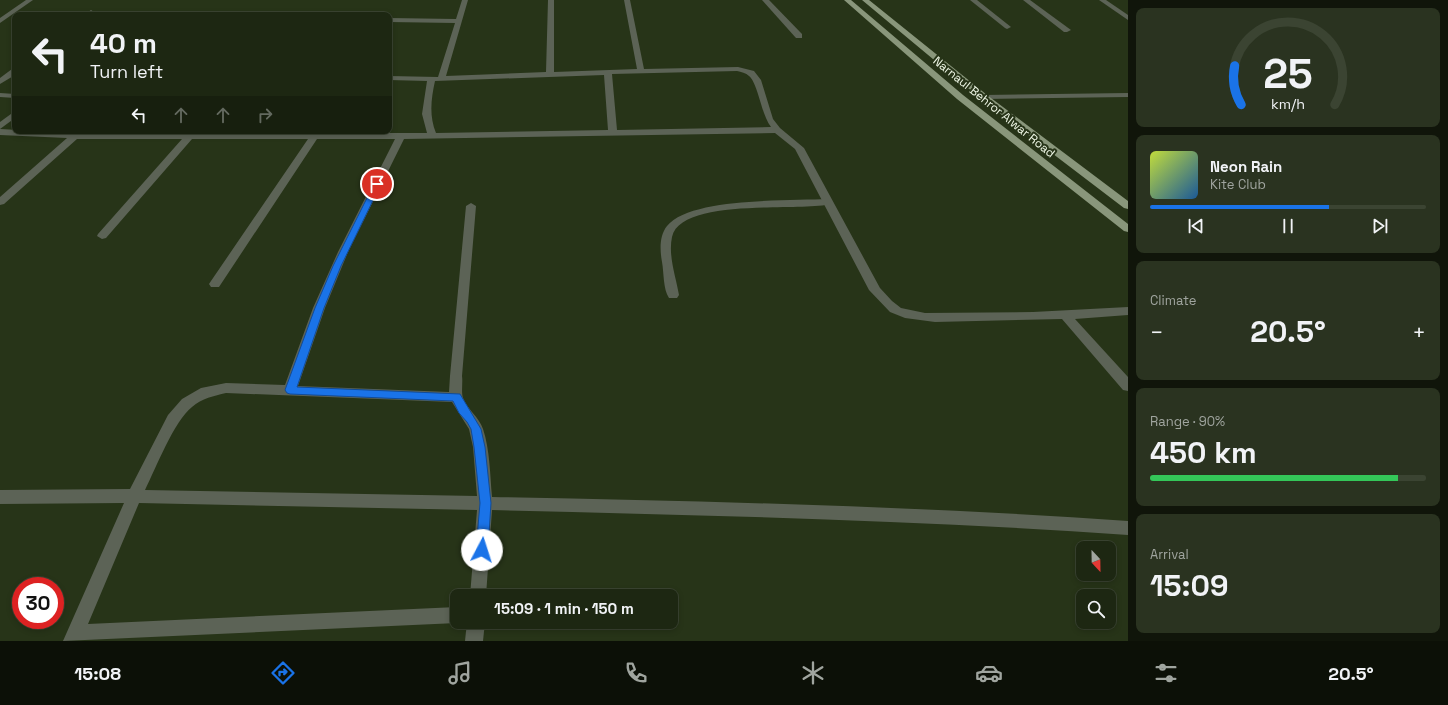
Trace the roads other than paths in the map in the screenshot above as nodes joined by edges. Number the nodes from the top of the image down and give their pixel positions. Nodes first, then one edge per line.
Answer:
1 (30, 0) edge
2 (465, 0) edge
3 (551, 0) edge
4 (627, 0) edge
5 (765, 0) edge
6 (847, 0) edge
7 (865, 0) edge
8 (973, 0) edge
9 (1026, 0) edge
10 (1102, 0) edge
11 (13, 12) edge
12 (12, 13) edge
13 (1128, 18) edge
14 (392, 20) edge
15 (0, 21) edge
16 (459, 21) junction
17 (1007, 27) dead end
18 (1067, 30) dead end
19 (799, 36) dead end
20 (641, 71) junction
21 (608, 72) junction
22 (12, 73) edge
23 (550, 74) junction
24 (392, 78) edge
25 (432, 78) junction
26 (441, 79) junction
27 (0, 82) edge
28 (0, 95) edge
29 (1128, 95) edge
30 (12, 96) edge
31 (1116, 96) junction
32 (984, 97) junction
33 (1128, 105) edge
34 (12, 116) edge
35 (0, 126) edge
36 (776, 130) junction
37 (0, 132) edge
38 (12, 133) edge
39 (613, 133) junction
40 (38, 134) edge
41 (75, 136) junction
42 (401, 136) junction
43 (432, 136) junction
44 (189, 137) junction
45 (314, 138) junction
46 (0, 202) edge
47 (827, 202) junction
48 (471, 206) dead end
49 (1128, 206) edge
50 (1128, 229) edge
51 (102, 236) dead end
52 (215, 284) dead end
53 (673, 295) dead end
54 (1128, 311) edge
55 (1066, 316) junction
56 (1128, 386) edge
57 (290, 390) junction
58 (456, 397) junction
59 (134, 496) junction
60 (0, 498) edge
61 (485, 503) junction
62 (1128, 528) edge
63 (479, 589) edge
64 (450, 615) edge
65 (475, 629) edge
66 (74, 637) edge
67 (474, 641) edge

1 - 11 street
2 - 16 street
3 - 23 street
4 - 20 street
5 - 19 street
6 - 50 main road, Narnaul Behror Alwar Road
7 - 32 main road
8 - 17 street
9 - 18 street
10 - 13 street
12 - 15 street
14 - 16 street
16 - 26 street
20 - 21 street
20 - 36 street
21 - 23 street
21 - 39 street
22 - 27 street
23 - 26 street
24 - 25 street
25 - 26 street
25 - 43 street
28 - 30 street
29 - 31 street
31 - 32 street
31 - 33 street
32 - 49 main road
34 - 35 street
36 - 39 street
36 - 47 street
37 - 38 street
39 - 43 street
40 - 41 street
41 - 44 street
41 - 46 street
42 - 43 street
42 - 45 street
42 - 57 street
44 - 45 street
44 - 51 street
45 - 52 street
47 - 53 street
47 - 55 street
48 - 58 street
54 - 55 street
55 - 56 street
57 - 58 street
57 - 59 street
58 - 61 street
59 - 60 street
59 - 61 street
59 - 66 street
61 - 62 street
61 - 63 street
64 - 66 street
65 - 67 street

